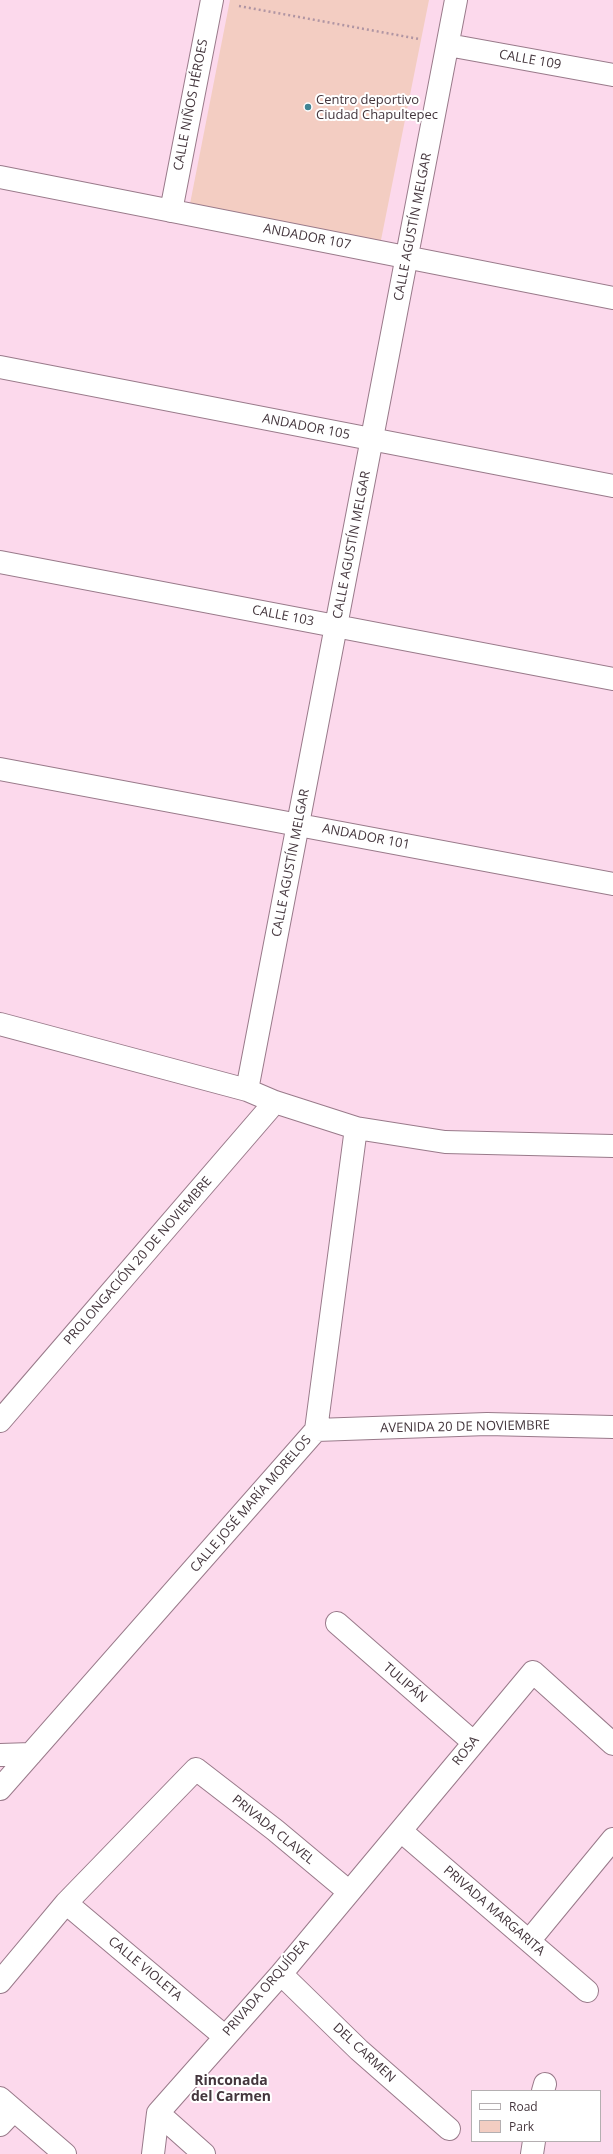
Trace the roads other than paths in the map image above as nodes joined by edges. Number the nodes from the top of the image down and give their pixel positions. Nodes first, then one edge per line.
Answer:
1 (211, 0) edge
2 (456, 0) edge
3 (448, 45) junction
4 (613, 75) edge
5 (0, 177) edge
6 (171, 211) junction
7 (407, 256) junction
8 (613, 298) edge
9 (0, 367) edge
10 (372, 440) junction
11 (613, 486) edge
12 (0, 562) edge
13 (336, 626) junction
14 (613, 679) edge
15 (0, 769) edge
16 (298, 824) junction
17 (613, 884) edge
18 (0, 1024) edge
19 (247, 1090) junction
20 (275, 1102) junction
21 (356, 1128) junction
22 (613, 1146) edge
23 (0, 1421) edge
24 (613, 1427) edge
25 (316, 1430) junction
26 (337, 1623) dead end
27 (473, 1742) junction
28 (613, 1744) edge
29 (31, 1754) junction
30 (0, 1755) edge
31 (0, 1789) edge
32 (401, 1831) junction
33 (613, 1839) edge
34 (348, 1891) junction
35 (66, 1903) junction
36 (529, 1941) junction
37 (281, 1974) junction
38 (0, 1982) edge
39 (587, 1991) dead end
40 (224, 2036) junction
41 (5, 2111) edge
42 (158, 2113) junction
43 (449, 2129) dead end
44 (534, 2142) edge
45 (65, 2154) edge
46 (154, 2154) edge
47 (204, 2154) edge
48 (532, 2154) edge

1 - 6 street, CALLE NIÑOS HÉROES
2 - 3 street, CALLE AGUSTÍN MELGAR
3 - 4 street, CALLE 109
3 - 7 street, CALLE AGUSTÍN MELGAR
5 - 6 street, ANDADOR 107
6 - 7 street, ANDADOR 107
7 - 8 street, ANDADOR 107
7 - 10 street, CALLE AGUSTÍN MELGAR
9 - 10 street, ANDADOR 105
10 - 11 street, ANDADOR 105
10 - 13 street, CALLE AGUSTÍN MELGAR
12 - 13 street, CALLE 103
13 - 14 street, CALLE 103
13 - 16 street, CALLE AGUSTÍN MELGAR
15 - 16 street, ANDADOR 101
16 - 17 street, ANDADOR 101
16 - 19 street, CALLE AGUSTÍN MELGAR
18 - 19 street
19 - 20 street
20 - 21 street
20 - 23 street, PROLONGACIÓN 20 DE NOVIEMBRE
21 - 22 street
21 - 25 street, CALLE JOSÉ MARÍA MORELOS
24 - 25 street, AVENIDA 20 DE NOVIEMBRE
25 - 29 street, CALLE JOSÉ MARÍA MORELOS
26 - 27 street, TULIPÁN
27 - 28 street, ROSA
27 - 32 street, ROSA
29 - 30 street
29 - 31 street, CALLE JOSÉ MARÍA MORELOS
32 - 34 street, PRIVADA ORQUÍDEA
32 - 36 street, PRIVADA MARGARITA
33 - 36 street
34 - 35 street, PRIVADA CLAVEL
34 - 37 street, PRIVADA ORQUÍDEA
35 - 38 street
35 - 40 street, CALLE VIOLETA
36 - 39 street, PRIVADA MARGARITA
37 - 40 street, PRIVADA ORQUÍDEA
37 - 43 street, DEL CARMEN
40 - 42 street, PRIVADA ORQUÍDEA
41 - 45 street
42 - 46 street
42 - 47 street
44 - 48 street

